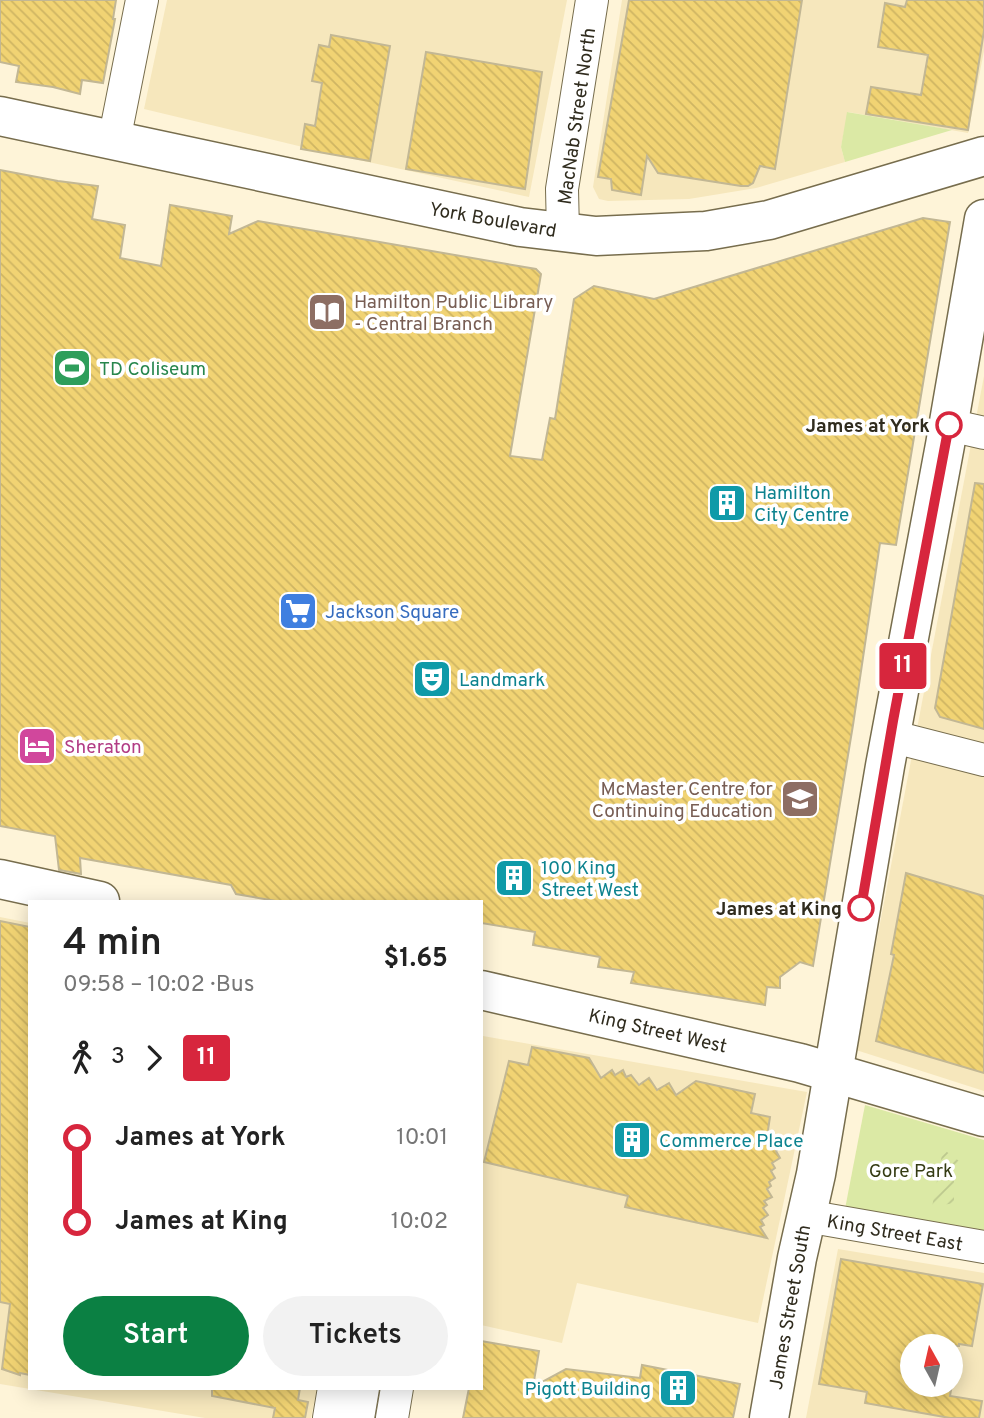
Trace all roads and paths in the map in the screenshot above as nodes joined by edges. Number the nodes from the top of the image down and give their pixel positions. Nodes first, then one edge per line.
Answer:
1 (142, 0) edge
2 (592, 0) edge
3 (0, 116) edge
4 (114, 141) junction
5 (984, 156) edge
6 (984, 219) edge
7 (563, 232) junction
8 (966, 429) edge
9 (890, 736) junction
10 (984, 760) edge
11 (0, 879) edge
12 (95, 900) edge
13 (483, 990) edge
14 (833, 1073) junction
15 (984, 1117) edge
16 (806, 1216) junction
17 (984, 1247) edge
18 (334, 1390) edge
19 (363, 1390) edge
20 (397, 1390) edge
21 (329, 1418) edge
22 (358, 1418) edge
23 (393, 1418) edge
24 (769, 1418) edge

1 - 4 street
2 - 7 street, MacNab Street North
3 - 4 main road, York Boulevard
4 - 7 main road, York Boulevard
5 - 7 main road, York Boulevard
6 - 8 main road, James Street South
8 - 9 main road, James Street South
9 - 10 street
9 - 14 main road, James Street South
11 - 12 main road
13 - 14 main road, King Street West
14 - 15 main road
14 - 16 main road, James Street South
16 - 17 street, King Street East
16 - 24 main road, James Street South
18 - 21 street
19 - 22 street
20 - 23 street

